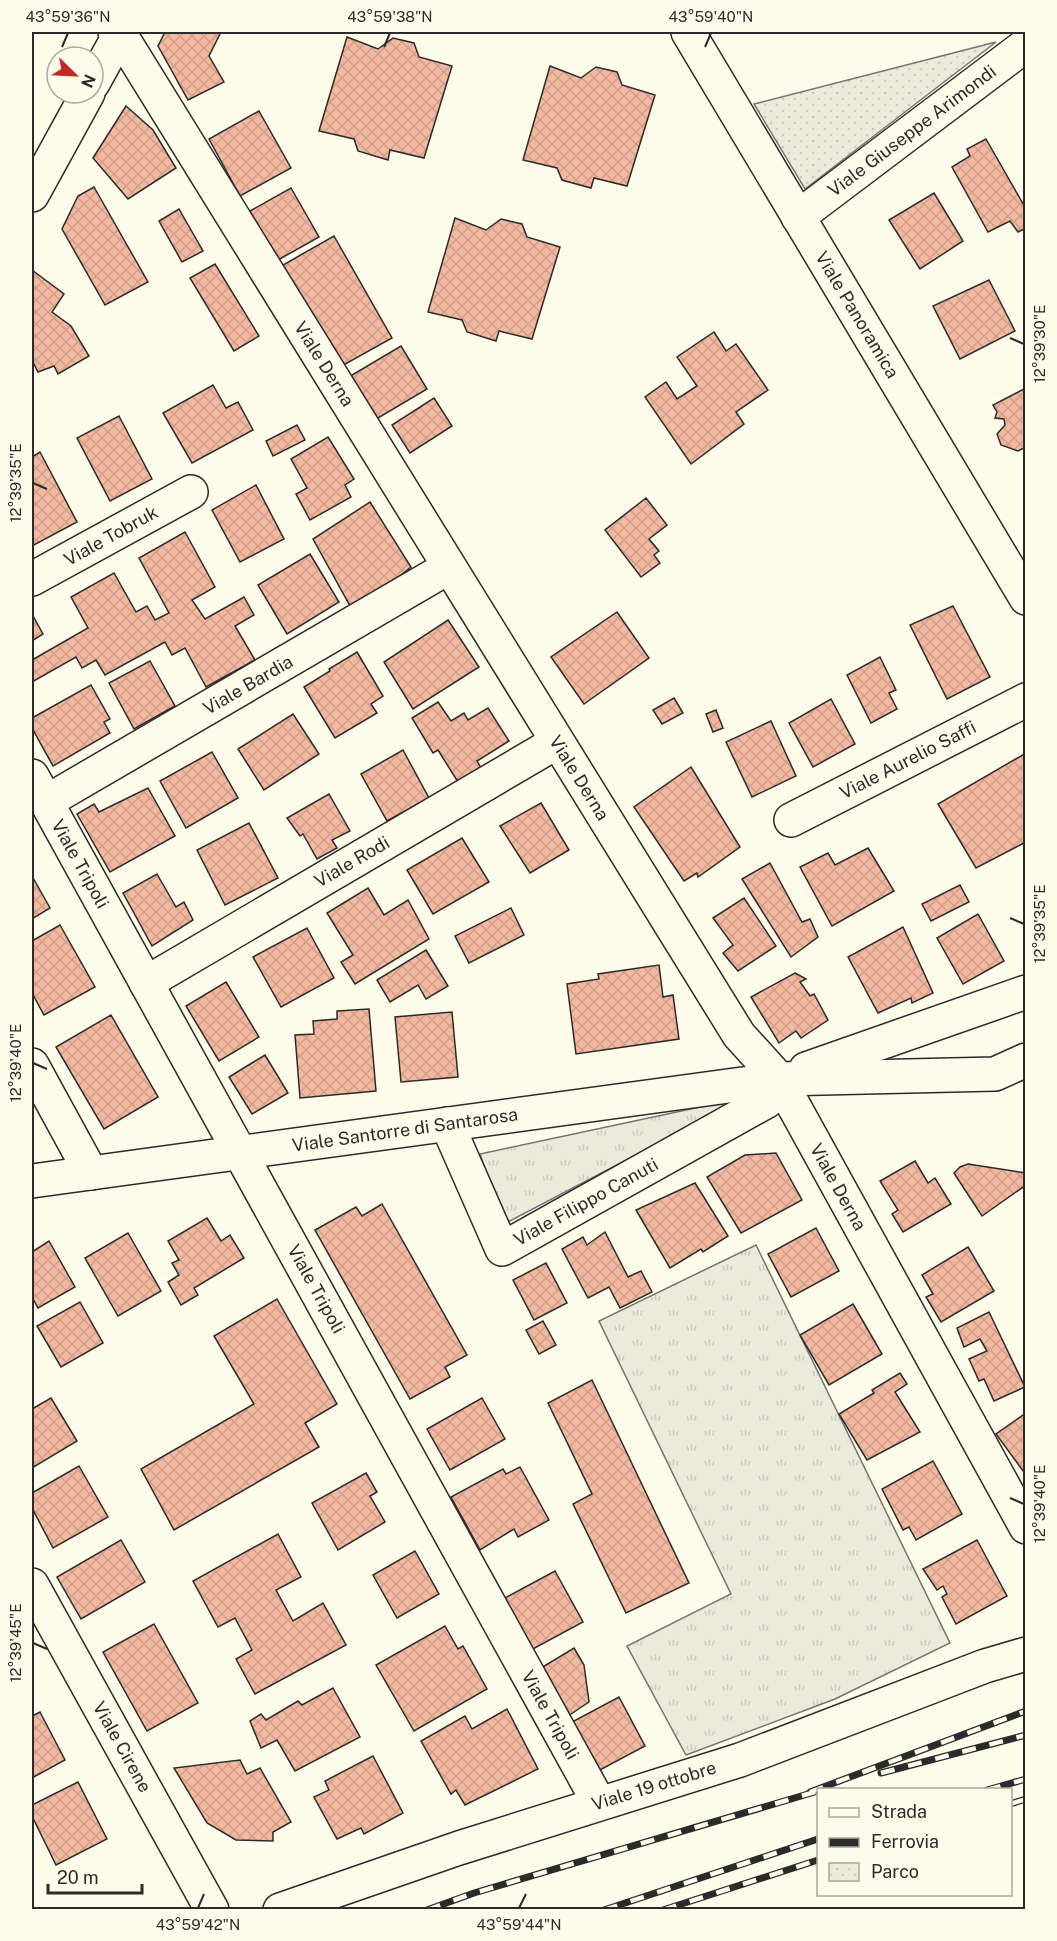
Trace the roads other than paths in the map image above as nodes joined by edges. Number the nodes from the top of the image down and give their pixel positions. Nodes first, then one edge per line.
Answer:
1 (119, 32) edge
2 (688, 32) edge
3 (1026, 45) edge
4 (105, 59) edge
5 (81, 105) edge
6 (32, 195) edge
7 (798, 217) junction
8 (191, 492) dead end
9 (449, 567) junction
10 (32, 579) edge
11 (1026, 598) edge
12 (1026, 700) edge
13 (557, 742) junction
14 (39, 789) edge
15 (791, 820) dead end
16 (146, 982) junction
17 (1026, 992) edge
18 (1026, 1060) edge
19 (32, 1065) edge
20 (779, 1079) junction
21 (447, 1124) junction
22 (240, 1153) junction
23 (91, 1173) junction
24 (32, 1181) edge
25 (1026, 1527) edge
26 (32, 1585) edge
27 (1026, 1654) edge
28 (599, 1803) junction
29 (212, 1910) edge
30 (280, 1910) edge

1 - 4 street
1 - 9 street, Viale Derna
2 - 7 street, Viale Panoramica
3 - 7 street, Viale Giuseppe Arimondi
5 - 6 street
7 - 11 street, Viale Panoramica
8 - 10 street, Viale Tobruk
9 - 13 street, Viale Derna
9 - 14 street, Viale Bardia
12 - 15 street, Viale Aurelio Saffi
13 - 16 street, Viale Rodi
13 - 20 street, Viale Derna
14 - 16 street, Viale Tripoli
16 - 22 street, Viale Tripoli
17 - 20 street, Viale Santorre di Santarosa
18 - 20 street, Viale Santorre di Santarosa
19 - 23 street
20 - 21 street, Viale Santorre di Santarosa
20 - 21 street, Viale Filippo Canuti
20 - 25 street, Viale Derna
21 - 22 street, Viale Santorre di Santarosa
22 - 23 street, Viale Santorre di Santarosa
22 - 28 street, Viale Tripoli
23 - 24 street, Viale Santorre di Santarosa
26 - 29 street, Viale Cirene
27 - 28 street, Viale 19 ottobre
28 - 30 street, Viale 19 ottobre

